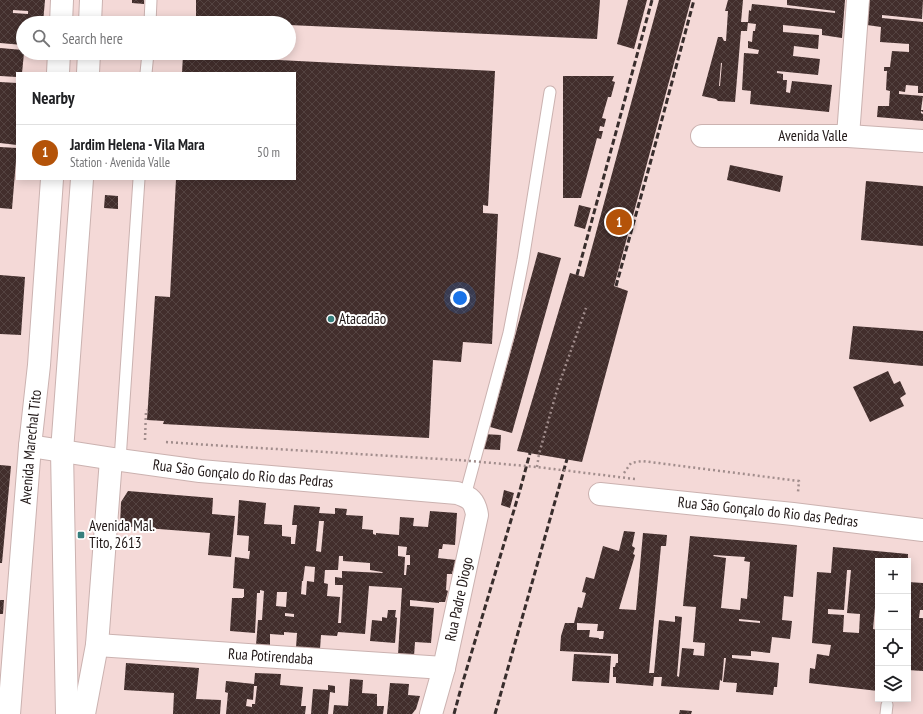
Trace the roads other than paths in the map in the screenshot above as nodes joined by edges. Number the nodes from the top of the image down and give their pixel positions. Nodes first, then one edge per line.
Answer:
1 (62, 0) edge
2 (92, 0) edge
3 (151, 0) edge
4 (858, 0) edge
5 (61, 16) edge
6 (91, 16) edge
7 (150, 16) edge
8 (59, 60) edge
9 (89, 60) edge
10 (147, 60) edge
11 (58, 72) edge
12 (88, 72) edge
13 (146, 72) edge
14 (550, 92) dead end
15 (702, 136) dead end
16 (848, 136) junction
17 (923, 141) edge
18 (52, 180) edge
19 (82, 180) edge
20 (139, 180) edge
21 (30, 446) junction
22 (62, 451) junction
23 (115, 459) junction
24 (461, 494) junction
25 (606, 494) dead end
26 (923, 530) edge
27 (97, 645) junction
28 (444, 668) junction
29 (9, 714) edge
30 (67, 714) edge
31 (84, 714) edge
32 (431, 714) edge

1 - 5 street
2 - 6 street
3 - 7 lane
4 - 16 street
8 - 11 street
9 - 12 street
10 - 13 lane
14 - 24 lane
15 - 16 street, Avenida Valle
16 - 17 street, Avenida Valle
18 - 21 street, Avenida Marechal Tito
19 - 22 street, Avenida Marechal Tito
20 - 23 lane
21 - 22 street, Rua São Gonçalo do Rio das Pedras
21 - 29 street, Avenida Marechal Tito
22 - 23 street, Rua São Gonçalo do Rio das Pedras
22 - 30 street, Avenida Marechal Tito
23 - 24 street, Rua São Gonçalo do Rio das Pedras
23 - 27 street
24 - 28 street, Rua Padre Diogo
25 - 26 street, Rua São Gonçalo do Rio das Pedras
27 - 28 street, Rua Potirendaba
27 - 31 street
28 - 32 street, Rua Padre Diogo

